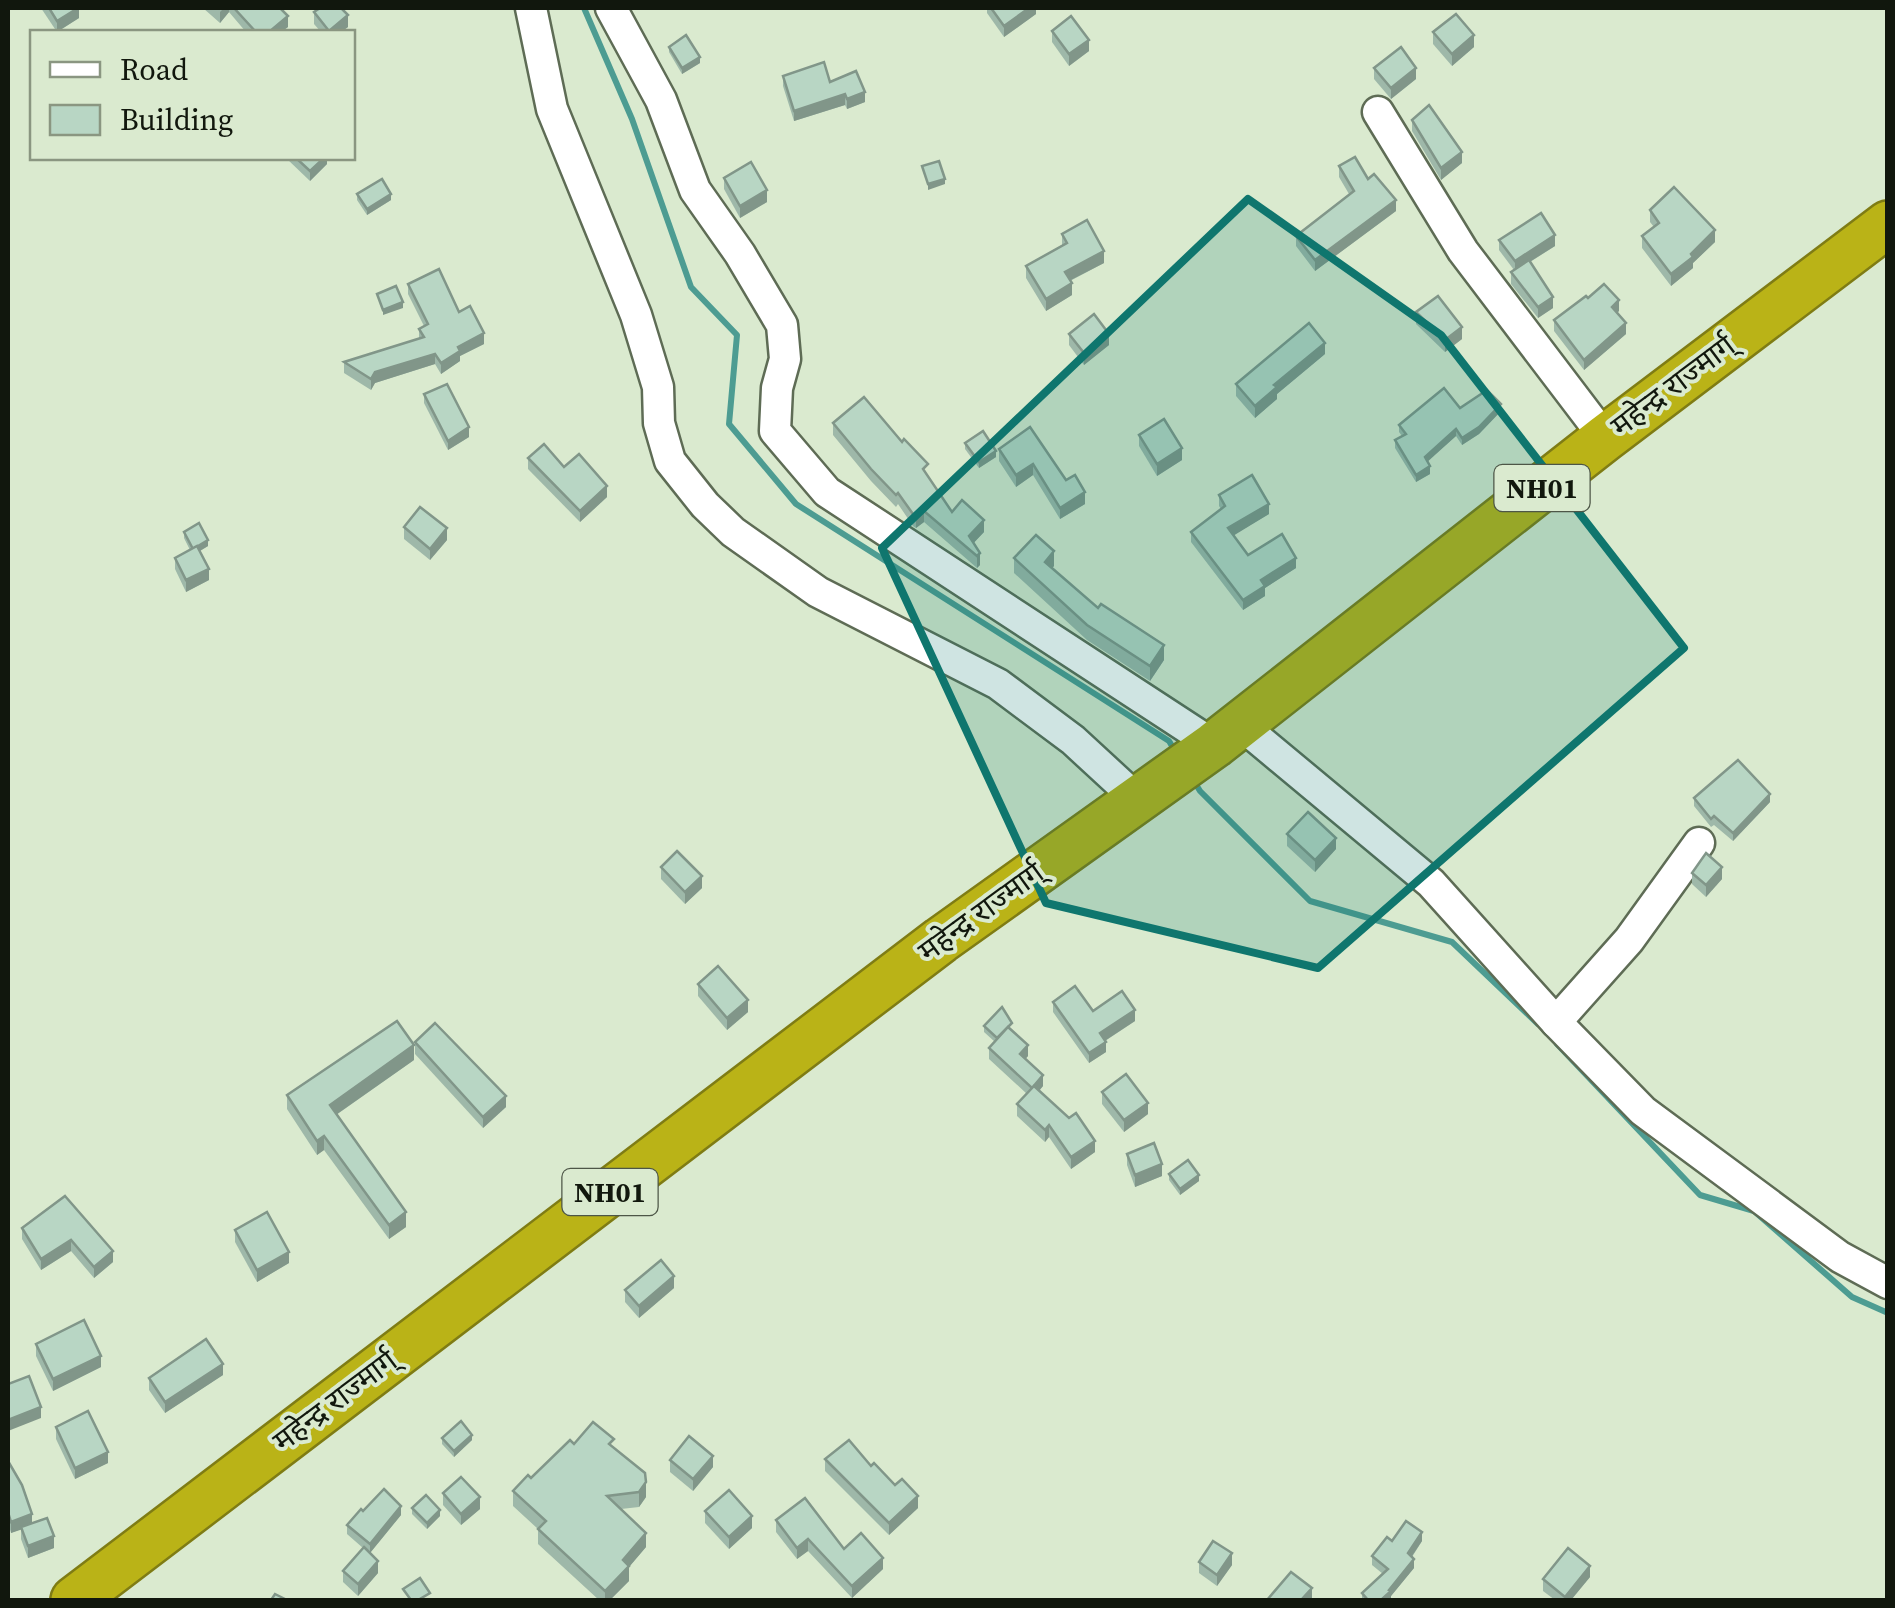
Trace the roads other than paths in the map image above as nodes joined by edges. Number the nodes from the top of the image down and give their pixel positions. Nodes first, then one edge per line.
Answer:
1 (531, 8) edge
2 (612, 8) edge
3 (1378, 112) dead end
4 (1888, 224) edge
5 (1605, 438) junction
6 (1218, 741) junction
7 (1145, 795) junction
8 (1699, 843) dead end
9 (1556, 1022) junction
10 (1888, 1283) edge
11 (74, 1600) edge

1 - 7 street
2 - 6 street
3 - 5 street
4 - 5 highway, महेन्द्र राज्मार्ग् / NH01
5 - 6 highway, महेन्द्र राज्मार्ग् / NH01
6 - 7 highway, महेन्द्र राज्मार्ग् / NH01
6 - 9 street
7 - 11 highway, महेन्द्र राज्मार्ग् / NH01
8 - 9 street
9 - 10 street

